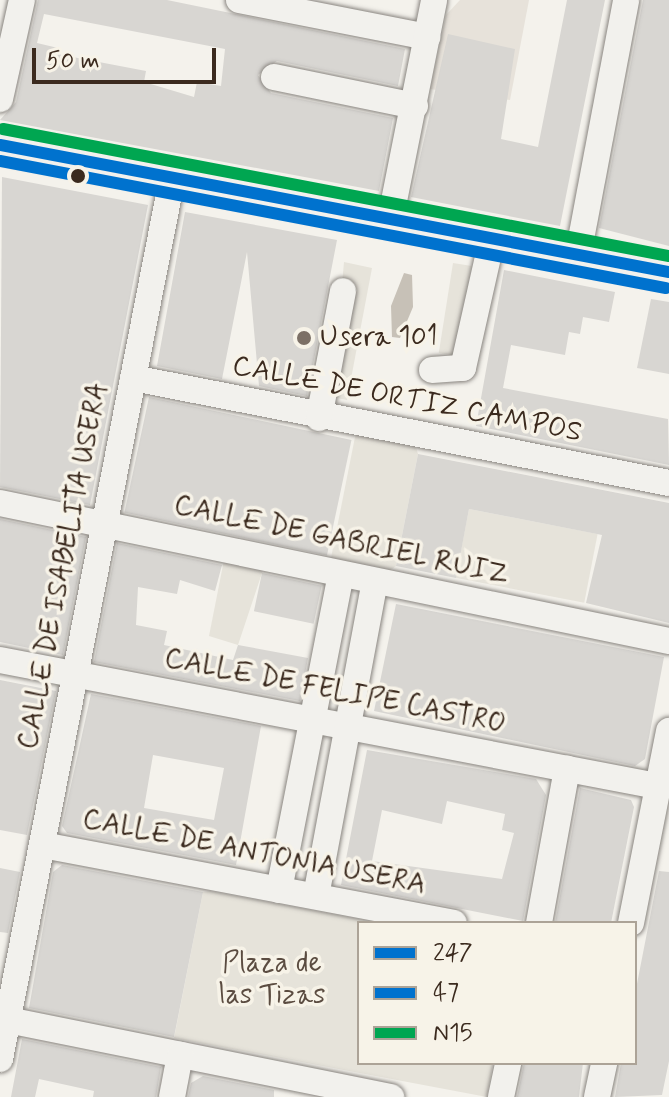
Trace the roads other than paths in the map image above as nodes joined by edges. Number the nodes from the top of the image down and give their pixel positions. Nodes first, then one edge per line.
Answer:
1 (22, 0) edge
2 (239, 0) edge
3 (434, 0) edge
4 (626, 0) edge
5 (427, 37) junction
6 (274, 77) dead end
7 (0, 99) edge
8 (415, 106) junction
9 (0, 145) edge
10 (172, 179) junction
11 (390, 221) junction
12 (492, 239) junction
13 (578, 255) junction
14 (669, 272) edge
15 (343, 291) dead end
16 (432, 370) dead end
17 (133, 378) junction
18 (319, 418) junction
19 (669, 483) edge
20 (0, 503) edge
21 (106, 525) junction
22 (341, 574) junction
23 (375, 581) junction
24 (669, 641) edge
25 (0, 660) edge
26 (75, 674) junction
27 (312, 720) junction
28 (347, 728) junction
29 (669, 731) edge
30 (567, 769) junction
31 (657, 786) junction
32 (42, 845) junction
33 (279, 890) junction
34 (316, 896) junction
35 (444, 921) edge
36 (539, 921) edge
37 (631, 921) edge
38 (8, 1020) junction
39 (180, 1055) junction
40 (0, 1059) edge
41 (508, 1065) edge
42 (604, 1065) edge
43 (172, 1097) edge
44 (391, 1097) edge
45 (501, 1097) edge
46 (597, 1097) edge

1 - 7 street
2 - 5 street
3 - 5 street
4 - 13 street
5 - 8 street
6 - 8 street
8 - 11 street
9 - 10 main road
10 - 11 main road
10 - 17 street, CALLE DE ISABELITA USERA
11 - 12 main road
12 - 13 main road
12 - 16 street
13 - 14 main road
15 - 18 street
17 - 18 street, CALLE DE ORTIZ CAMPOS
17 - 21 street, CALLE DE ISABELITA USERA
18 - 19 street, CALLE DE ORTIZ CAMPOS
20 - 21 street, CALLE DE GABRIEL RUIZ
21 - 22 street, CALLE DE GABRIEL RUIZ
21 - 26 street, CALLE DE ISABELITA USERA
22 - 23 street, CALLE DE GABRIEL RUIZ
22 - 27 street
23 - 24 street, CALLE DE GABRIEL RUIZ
23 - 28 street
25 - 26 street, CALLE DE FELIPE CASTRO
26 - 27 street, CALLE DE FELIPE CASTRO
26 - 32 street, CALLE DE ISABELITA USERA
27 - 28 street, CALLE DE FELIPE CASTRO
27 - 33 street
28 - 30 street, CALLE DE FELIPE CASTRO
28 - 34 street
29 - 31 street
30 - 31 street, CALLE DE FELIPE CASTRO
30 - 36 street
31 - 37 street
32 - 33 street, CALLE DE ANTONIA USERA
32 - 38 street, CALLE DE ISABELITA USERA
33 - 34 street, CALLE DE ANTONIA USERA
34 - 35 street, CALLE DE ANTONIA USERA
38 - 39 street
38 - 40 street, CALLE DE ISABELITA USERA
39 - 43 street
39 - 44 street
41 - 45 street
42 - 46 street

